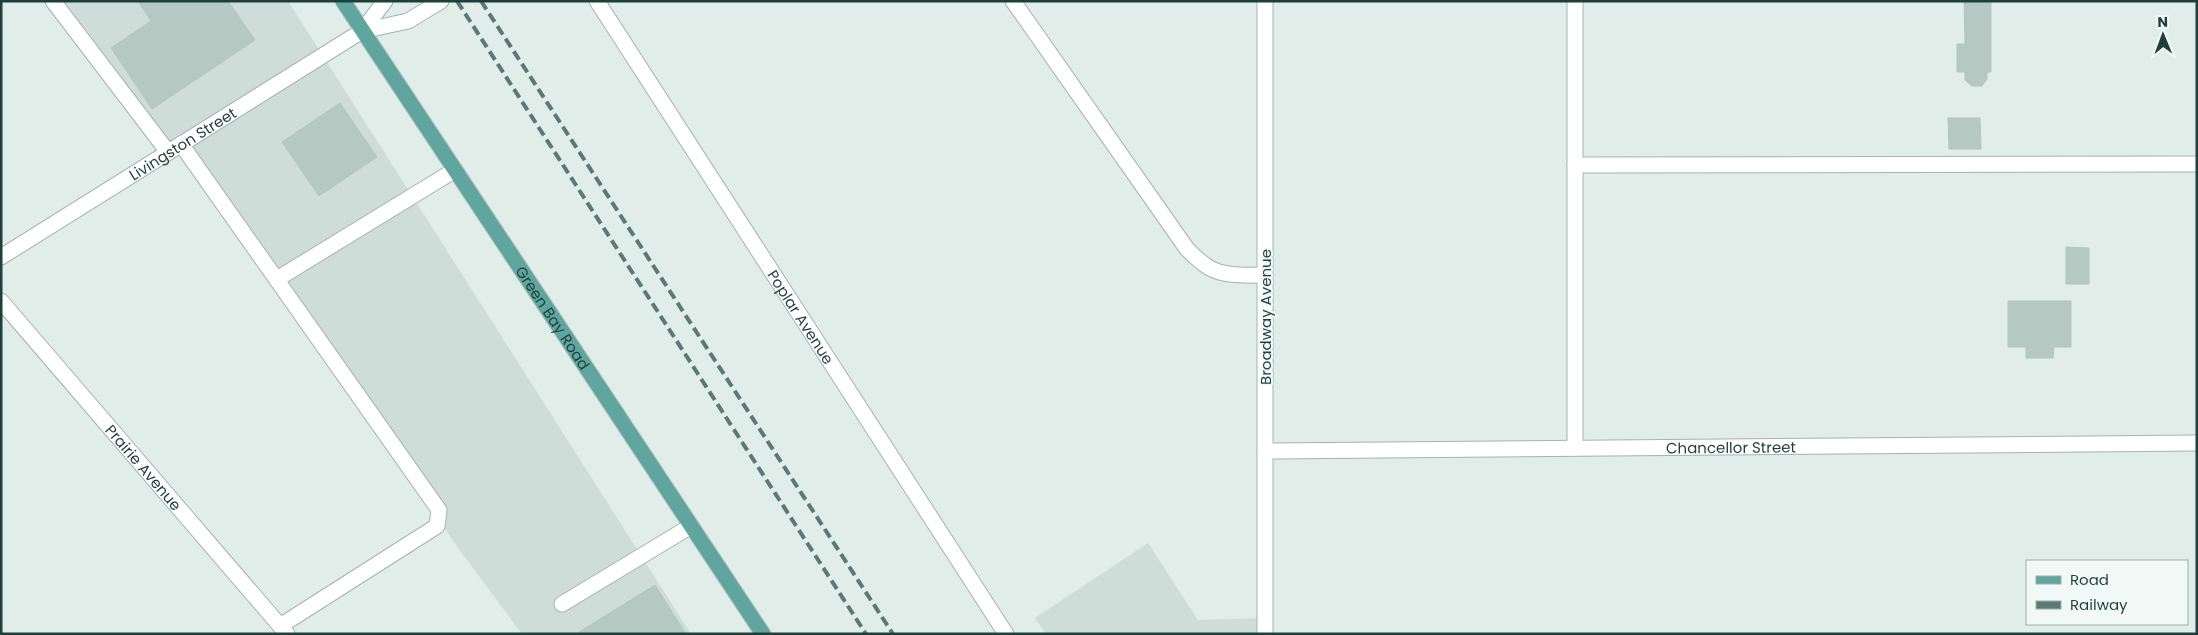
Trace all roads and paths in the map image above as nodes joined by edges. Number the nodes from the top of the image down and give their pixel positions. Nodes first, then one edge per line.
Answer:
1 (53, 1) edge
2 (343, 1) edge
3 (385, 1) edge
4 (441, 1) edge
5 (597, 1) edge
6 (1013, 1) edge
7 (1265, 1) edge
8 (1576, 1) edge
9 (362, 31) junction
10 (181, 144) junction
11 (168, 152) junction
12 (2197, 164) edge
13 (1576, 165) junction
14 (455, 170) junction
15 (1, 256) edge
16 (1265, 276) junction
17 (277, 279) junction
18 (1, 301) edge
19 (2197, 443) edge
20 (1575, 448) junction
21 (1265, 451) junction
22 (691, 526) junction
23 (562, 604) dead end
24 (283, 630) edge
25 (763, 634) edge
26 (1006, 634) edge
27 (1265, 634) edge

1 - 11 street
2 - 9 main road, Green Bay Road
3 - 9 street, Livingston Street
4 - 9 street, Livingston Street
5 - 26 street, Poplar Avenue
6 - 16 street
7 - 16 street, Broadway Avenue
8 - 13 street
9 - 10 street, Livingston Street
9 - 14 main road, Green Bay Road
10 - 11 street, Livingston Street
10 - 17 street
11 - 15 street, Livingston Street
12 - 13 street
13 - 20 street
14 - 17 street
14 - 22 main road, Green Bay Road
16 - 21 street, Broadway Avenue
17 - 24 street
18 - 24 street, Prairie Avenue
19 - 20 street, Chancellor Street
20 - 21 street, Chancellor Street
21 - 27 street, Broadway Avenue
22 - 23 street
22 - 25 main road, Green Bay Road

